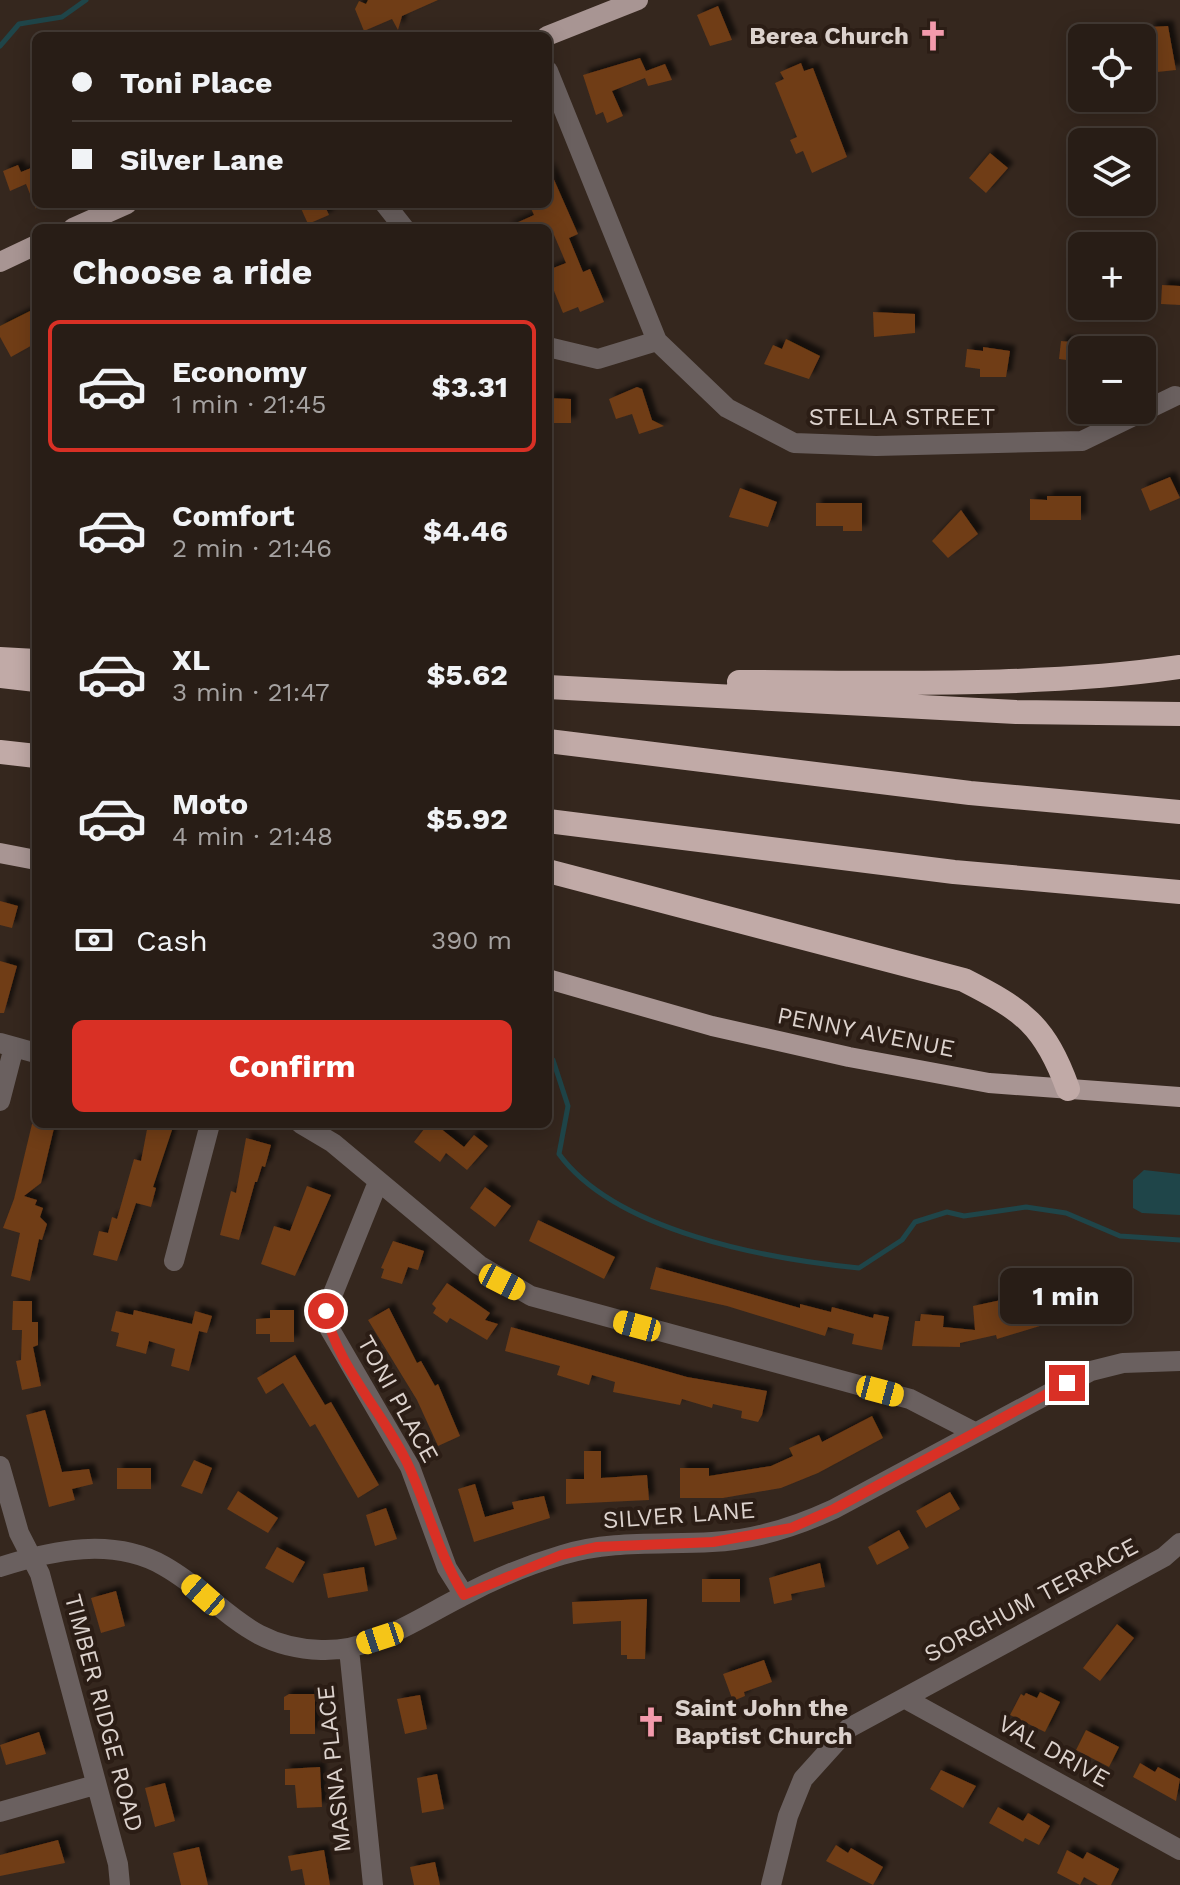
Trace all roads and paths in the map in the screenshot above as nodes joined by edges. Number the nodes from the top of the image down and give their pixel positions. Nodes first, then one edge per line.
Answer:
1 (638, 0) edge
2 (552, 34) edge
3 (552, 81) edge
4 (119, 208) edge
5 (388, 208) edge
6 (87, 224) edge
7 (401, 224) edge
8 (32, 247) edge
9 (0, 262) edge
10 (657, 341) junction
11 (552, 348) edge
12 (1175, 396) dead end
13 (0, 659) edge
14 (32, 661) edge
15 (1180, 667) edge
16 (0, 676) edge
17 (32, 680) edge
18 (552, 686) edge
19 (552, 686) edge
20 (1180, 714) edge
21 (552, 741) edge
22 (0, 752) edge
23 (32, 756) edge
24 (1180, 812) edge
25 (552, 822) edge
26 (0, 853) edge
27 (32, 859) edge
28 (552, 872) edge
29 (1180, 892) edge
30 (552, 980) edge
31 (7, 1045) edge
32 (32, 1052) edge
33 (1068, 1089) junction
34 (1180, 1097) edge
35 (0, 1101) edge
36 (209, 1128) edge
37 (308, 1128) edge
38 (378, 1182) junction
39 (174, 1261) dead end
40 (1180, 1361) edge
41 (974, 1432) junction
42 (0, 1466) edge
43 (1180, 1543) edge
44 (32, 1556) junction
45 (0, 1567) edge
46 (464, 1595) junction
47 (349, 1649) junction
48 (904, 1698) junction
49 (95, 1785) junction
50 (0, 1812) edge
51 (1180, 1850) edge
52 (775, 1883) edge
53 (120, 1885) edge
54 (373, 1885) edge

1 - 2 main road
3 - 10 street, STELLA STREET
4 - 6 main road
5 - 7 street
8 - 9 main road
10 - 11 street
10 - 12 street, STELLA STREET
13 - 14 highway
15 - 18 highway
16 - 17 highway
19 - 20 highway
21 - 24 highway
22 - 23 highway
25 - 29 highway
26 - 27 main road
28 - 33 highway
30 - 33 main road, PENNY AVENUE
31 - 32 street
31 - 35 street
33 - 34 main road, PENNY AVENUE
36 - 39 street
37 - 38 street
38 - 41 street
38 - 46 street, TONI PLACE
40 - 41 street, SILVER LANE
41 - 46 street, SILVER LANE
42 - 44 street, TIMBER RIDGE ROAD
43 - 48 street, SORGHUM TERRACE
44 - 45 street, SILVER LANE
44 - 47 street, SILVER LANE
44 - 49 street, TIMBER RIDGE ROAD
46 - 47 street, SILVER LANE
47 - 54 street, MASNA PLACE
48 - 51 street, VAL DRIVE
48 - 52 street, SORGHUM TERRACE
49 - 50 street
49 - 53 street, TIMBER RIDGE ROAD

